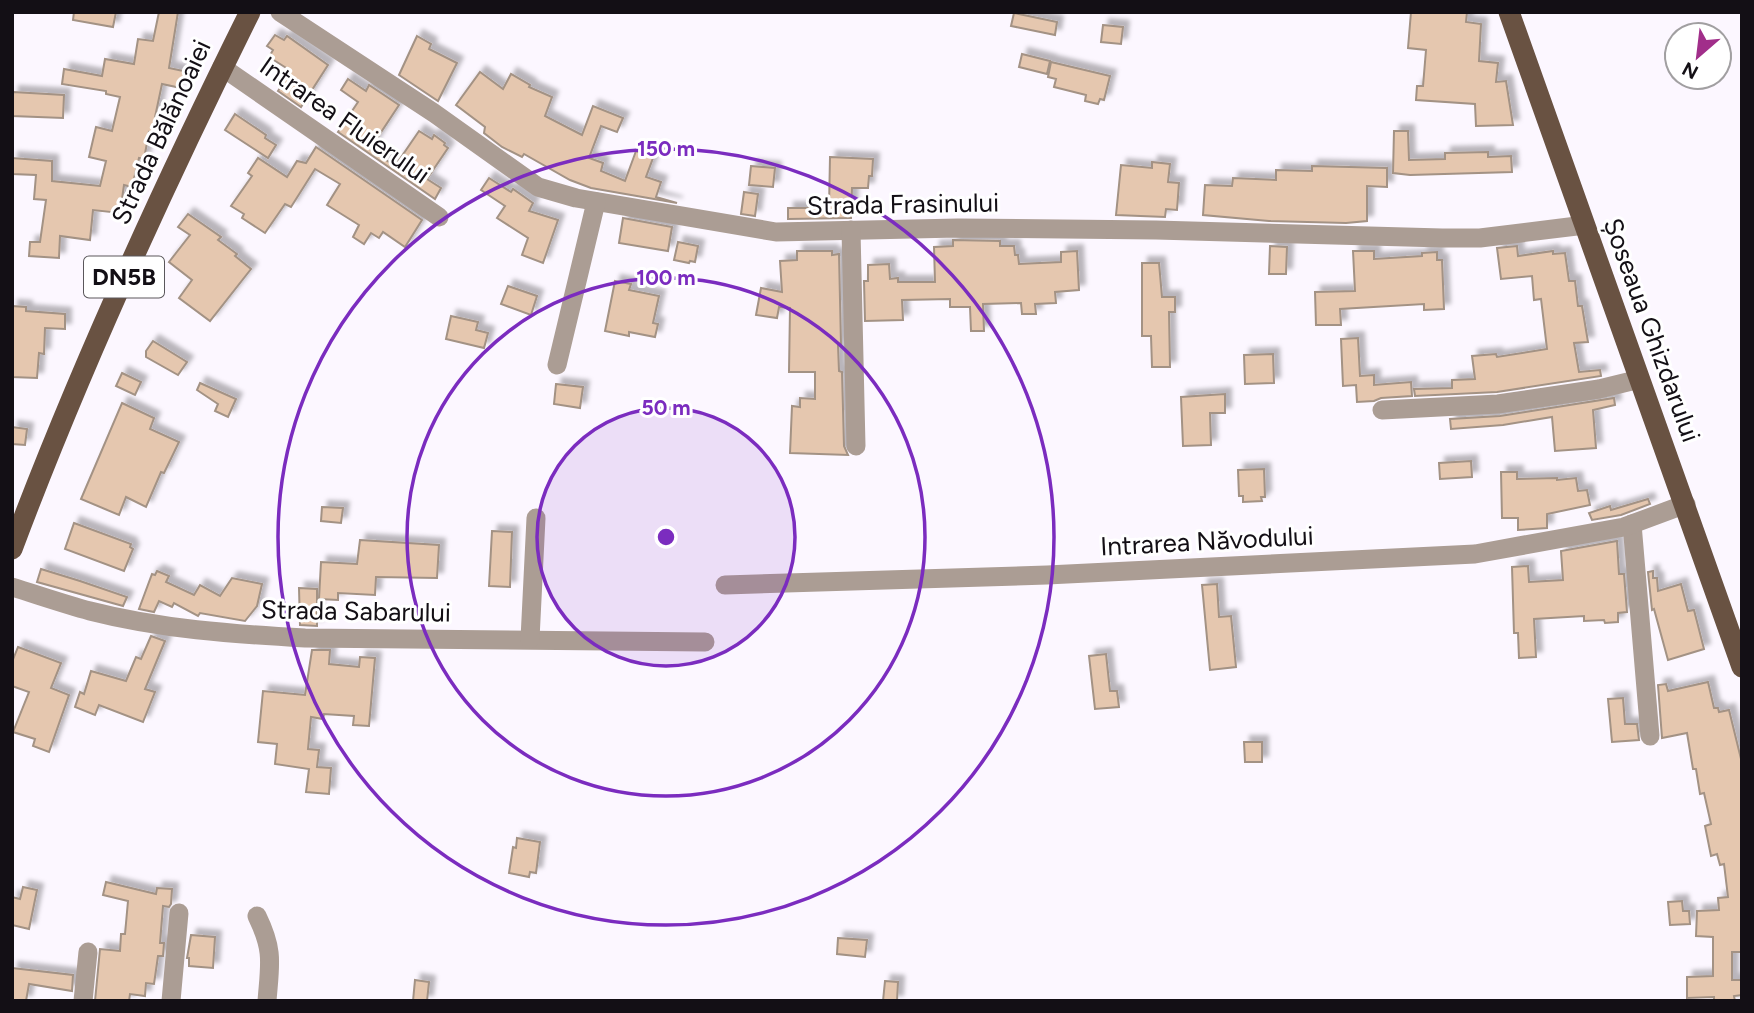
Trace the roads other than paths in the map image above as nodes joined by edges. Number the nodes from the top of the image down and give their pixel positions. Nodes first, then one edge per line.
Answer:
1 (250, 12) edge
2 (281, 12) edge
3 (1509, 12) edge
4 (222, 67) junction
5 (596, 202) junction
6 (439, 217) dead end
7 (1585, 225) junction
8 (851, 230) junction
9 (557, 365) dead end
10 (1640, 379) junction
11 (1382, 411) dead end
12 (856, 446) dead end
13 (1685, 504) junction
14 (536, 519) dead end
15 (1632, 524) junction
16 (12, 549) edge
17 (725, 585) dead end
18 (12, 587) edge
19 (1733, 616) edge
20 (530, 639) junction
21 (705, 642) dead end
22 (1742, 667) edge
23 (1650, 736) dead end
24 (179, 913) dead end
25 (257, 916) dead end
26 (88, 952) dead end
27 (83, 1001) edge
28 (171, 1001) edge
29 (267, 1001) edge

1 - 4 main road, Strada Bălănoaiei / DN5B
2 - 5 street, Strada Frasinului
3 - 7 main road, Șoseaua Ghizdarului
4 - 6 street, Intrarea Fluierului
4 - 16 main road, Strada Bălănoaiei / DN5B
5 - 8 street, Strada Frasinului
5 - 9 street
7 - 8 street, Strada Frasinului
7 - 10 main road, Șoseaua Ghizdarului
8 - 12 street
10 - 11 street
10 - 13 main road, Șoseaua Ghizdarului
13 - 15 street, Intrarea Năvodului
13 - 19 main road, Șoseaua Ghizdarului
14 - 20 street
15 - 17 street, Intrarea Năvodului
15 - 23 street
18 - 20 street, Strada Sabarului
19 - 22 main road, Șoseaua Ghizdarului
20 - 21 street, Strada Sabarului
24 - 28 street
25 - 29 street
26 - 27 street

